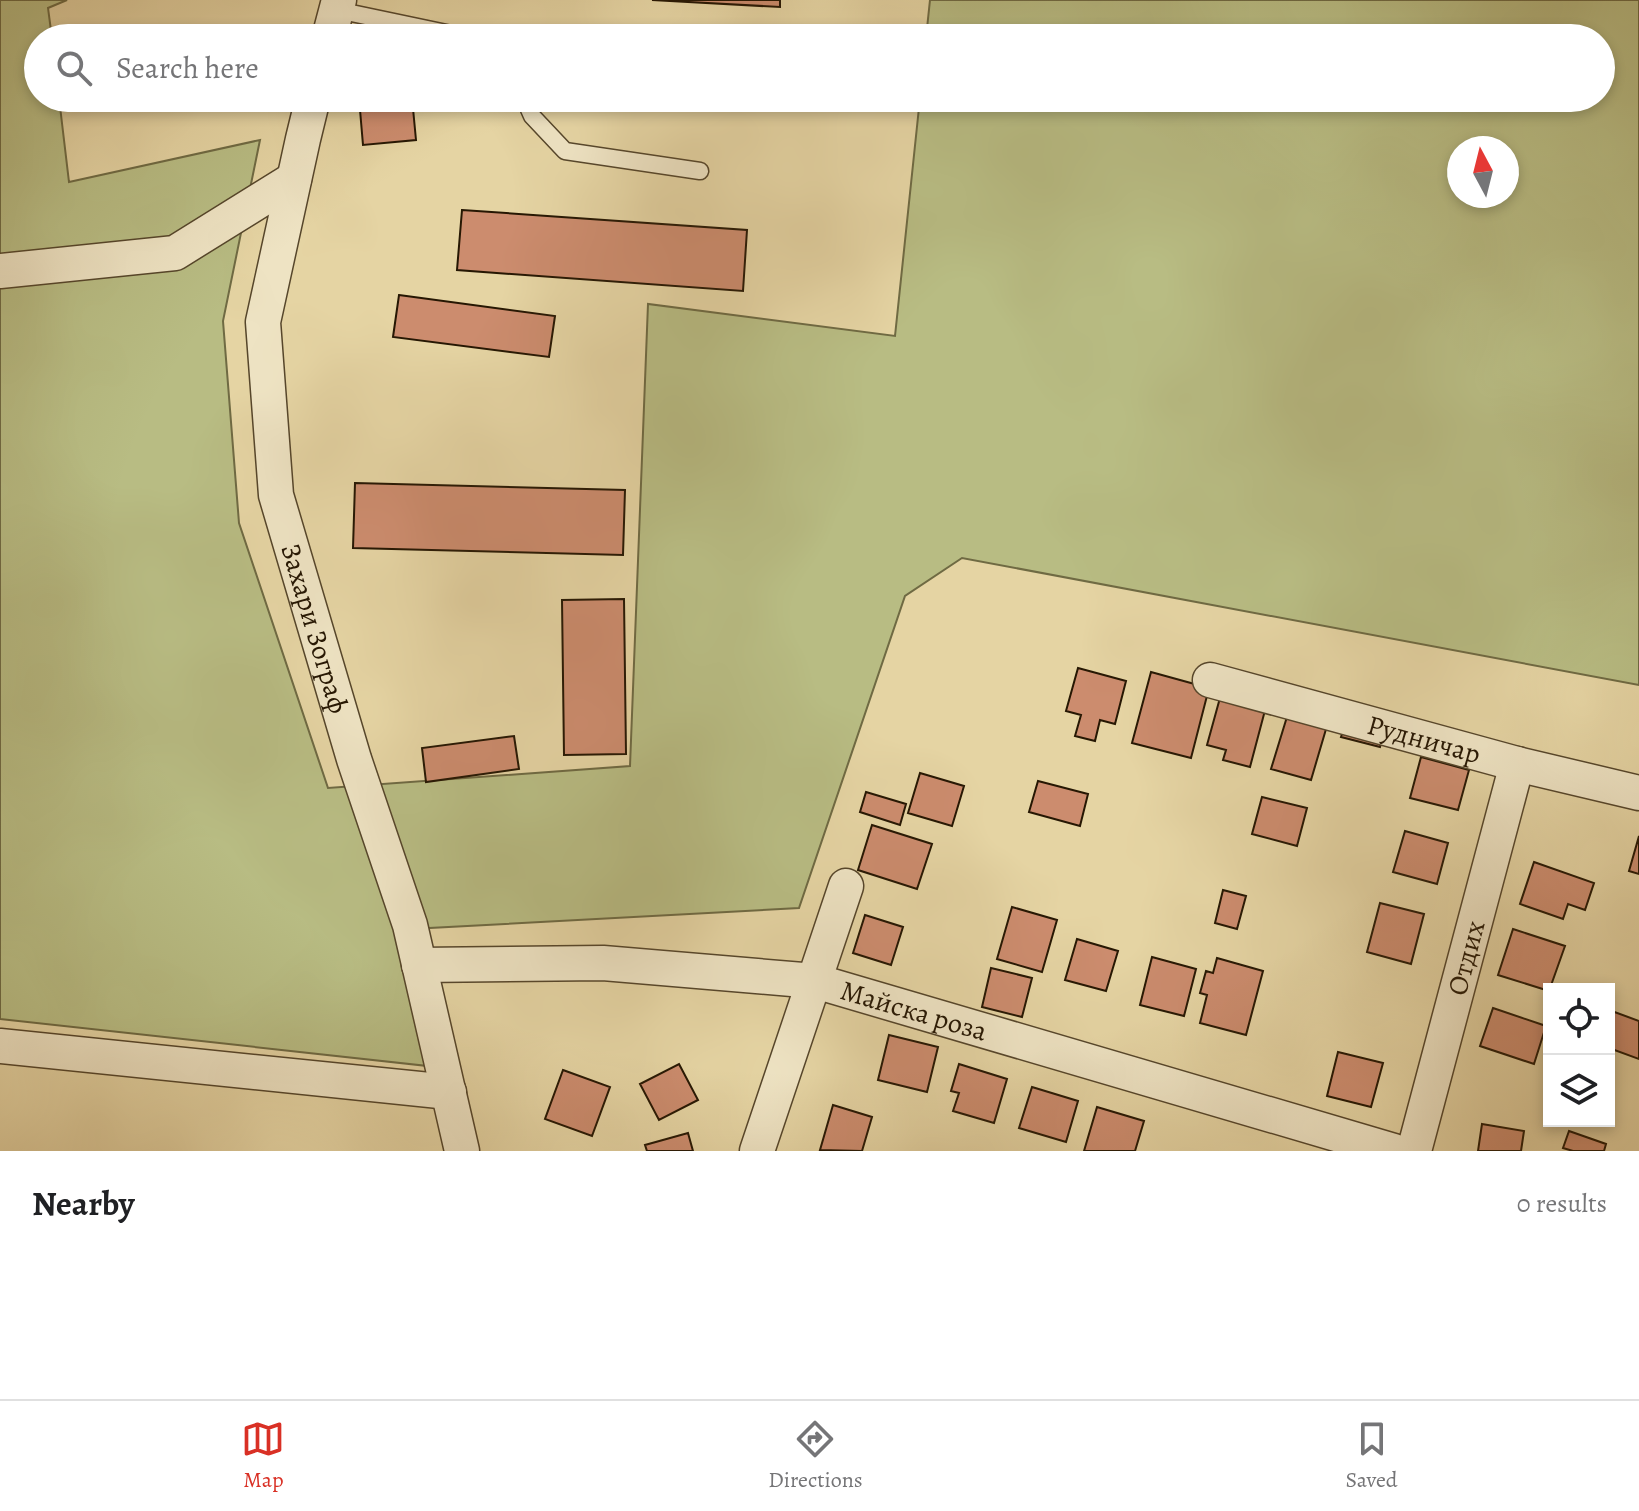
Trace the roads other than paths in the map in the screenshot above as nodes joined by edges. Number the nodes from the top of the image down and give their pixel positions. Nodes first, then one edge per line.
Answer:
1 (335, 16) edge
2 (386, 24) edge
3 (310, 112) edge
4 (530, 112) edge
5 (700, 171) dead end
6 (294, 179) junction
7 (0, 271) edge
8 (1210, 680) dead end
9 (1517, 764) junction
10 (1639, 793) edge
11 (846, 886) dead end
12 (419, 965) junction
13 (815, 981) junction
14 (0, 1046) edge
15 (449, 1092) junction
16 (462, 1151) edge
17 (757, 1151) edge
18 (1394, 1151) edge
19 (1414, 1151) edge

1 - 2 lane
3 - 6 street, Захари Зограф
4 - 5 lane
6 - 7 street
6 - 12 street, Захари Зограф
8 - 9 street, Рудничар
9 - 10 street, Рудничар
9 - 19 street, Отдих
11 - 13 street
12 - 13 street, Майска роза
12 - 15 street, Захари Зограф
13 - 17 street
13 - 18 street, Майска роза
14 - 15 street
15 - 16 street, Захари Зограф

